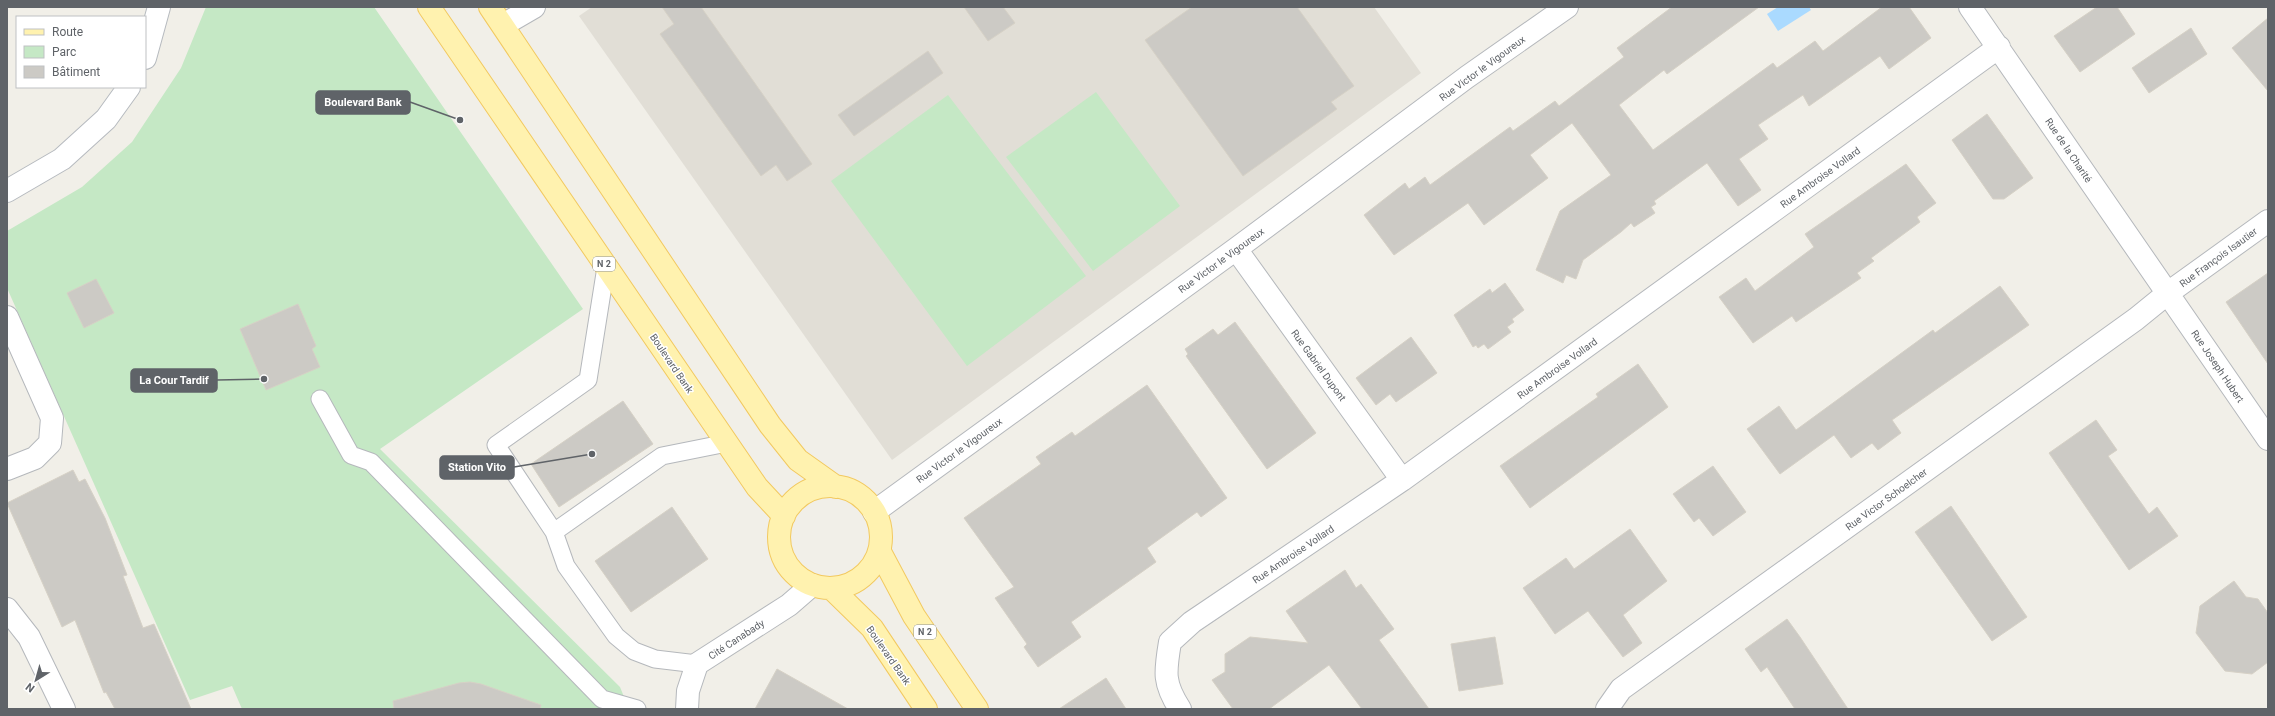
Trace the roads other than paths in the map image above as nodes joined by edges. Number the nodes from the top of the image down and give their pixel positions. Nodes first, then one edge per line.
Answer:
1 (159, 7) edge
2 (429, 7) edge
3 (490, 7) edge
4 (534, 7) edge
5 (1566, 7) edge
6 (1970, 7) edge
7 (503, 25) junction
8 (1999, 47) junction
9 (146, 54) edge
10 (128, 88) edge
11 (7, 191) edge
12 (2268, 221) edge
13 (1236, 249) junction
14 (606, 267) junction
15 (2168, 293) junction
16 (7, 317) edge
17 (320, 399) dead end
18 (2268, 439) edge
19 (726, 443) junction
20 (7, 469) edge
21 (1402, 480) junction
22 (836, 486) junction
23 (874, 512) junction
24 (784, 516) junction
25 (554, 532) junction
26 (880, 552) junction
27 (821, 586) junction
28 (8, 608) edge
29 (697, 664) junction
30 (64, 709) edge
31 (637, 709) edge
32 (687, 709) edge
33 (926, 709) edge
34 (977, 709) edge
35 (1180, 709) edge
36 (1607, 709) edge

1 - 9 street
2 - 14 main road, Boulevard Bank / N 2
3 - 7 main road
4 - 7 street
5 - 13 street, Rue Victor le Vigoureux
6 - 8 street, Rue de la Charité
7 - 22 main road
8 - 15 street, Rue de la Charité
8 - 21 street, Rue Ambroise Vollard
10 - 11 street
12 - 15 street, Rue François Isautier
13 - 21 street, Rue Gabriel Dupont
13 - 23 street, Rue Victor le Vigoureux
14 - 19 main road, Boulevard Bank / N 2
14 - 25 lane
15 - 18 street, Rue Joseph Hubert
15 - 36 street, Rue Victor Schoelcher
16 - 20 street
17 - 31 lane
19 - 24 main road, Boulevard Bank / N 2
19 - 25 lane
21 - 35 street, Rue Ambroise Vollard
22 - 23 main road
22 - 24 main road
23 - 26 main road
24 - 27 main road
25 - 29 lane
26 - 27 main road
26 - 34 main road, N 2
27 - 29 street, Cité Canabady
27 - 33 main road, Boulevard Bank
28 - 30 street
29 - 32 street, Cité Canabady

